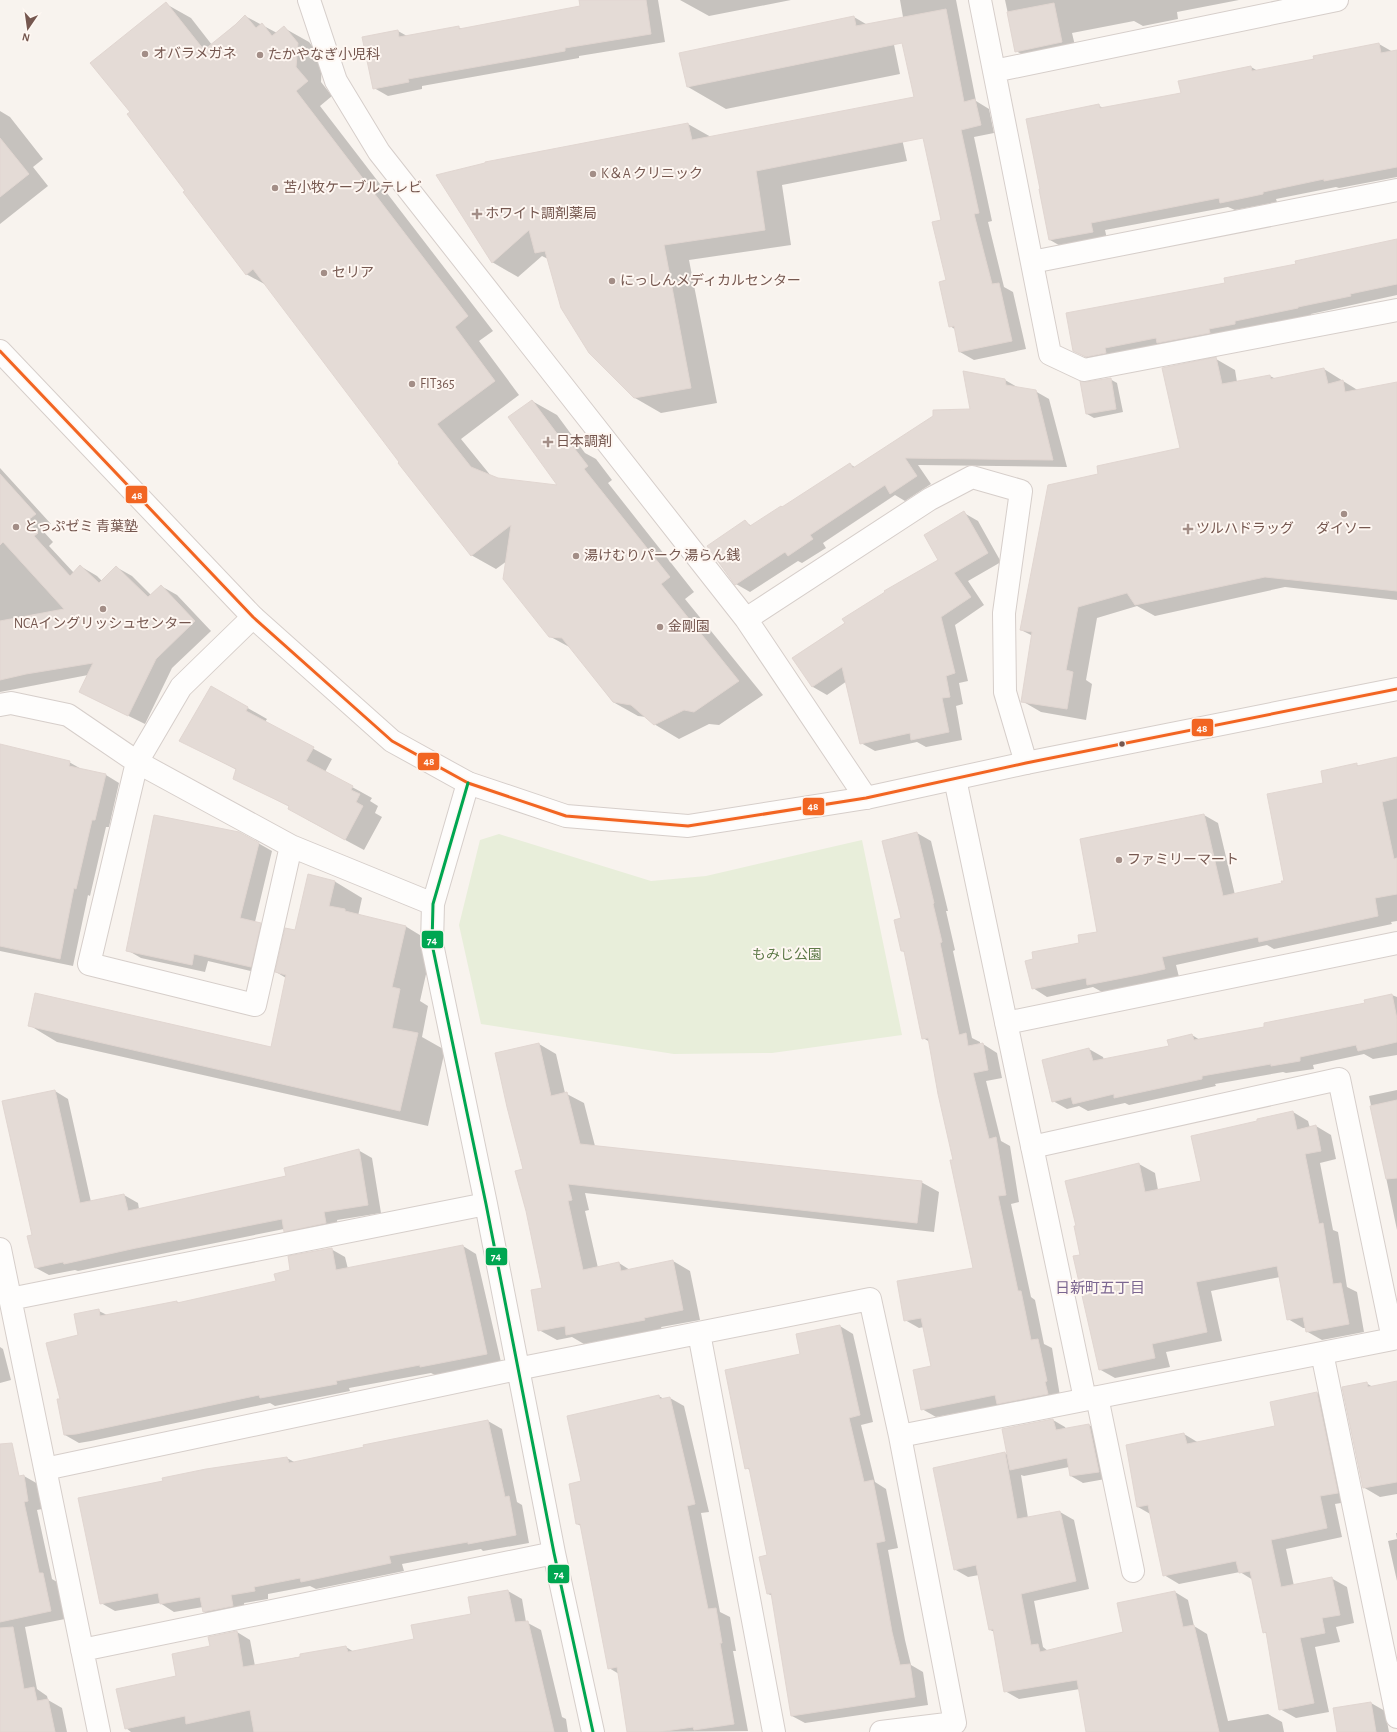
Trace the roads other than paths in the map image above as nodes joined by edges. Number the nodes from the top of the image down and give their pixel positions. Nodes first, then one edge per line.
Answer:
1 (309, 0) edge
2 (980, 0) edge
3 (1337, 0) edge
4 (994, 71) junction
5 (1397, 190) edge
6 (1032, 262) junction
7 (1397, 310) edge
8 (0, 351) edge
9 (253, 616) junction
10 (746, 619) junction
11 (1397, 689) edge
12 (0, 705) edge
13 (137, 762) junction
14 (1026, 763) junction
15 (955, 779) junction
16 (468, 783) junction
17 (866, 798) junction
18 (291, 846) junction
19 (433, 904) junction
20 (1397, 943) edge
21 (1006, 1023) junction
22 (1032, 1147) junction
23 (486, 1204) junction
24 (0, 1250) edge
25 (10, 1299) junction
26 (699, 1333) junction
27 (1322, 1353) junction
28 (517, 1369) junction
29 (1091, 1398) junction
30 (900, 1436) junction
31 (45, 1469) junction
32 (554, 1553) junction
33 (1133, 1571) dead end
34 (82, 1650) junction
35 (1397, 1717) edge
36 (99, 1732) edge
37 (593, 1732) edge
38 (774, 1732) edge
39 (881, 1732) edge

1 - 10 street
2 - 4 street
3 - 4 street
4 - 6 street
5 - 6 street
6 - 7 street
8 - 9 street
9 - 13 street
9 - 16 street
10 - 14 street
10 - 17 street
11 - 14 street
12 - 13 street
13 - 18 street
13 - 18 street
14 - 15 street
15 - 17 street
15 - 21 street
16 - 17 street
16 - 19 street
18 - 19 street
19 - 23 street
20 - 21 street
21 - 22 street
22 - 27 street
22 - 29 street
23 - 25 street
23 - 28 street
24 - 25 street
25 - 31 street
26 - 28 street
26 - 30 street
26 - 38 street
27 - 29 street
27 - 35 street
28 - 31 street
28 - 32 street
29 - 30 street
29 - 33 street
30 - 39 street
31 - 34 street
32 - 34 street
32 - 37 street
34 - 36 street

